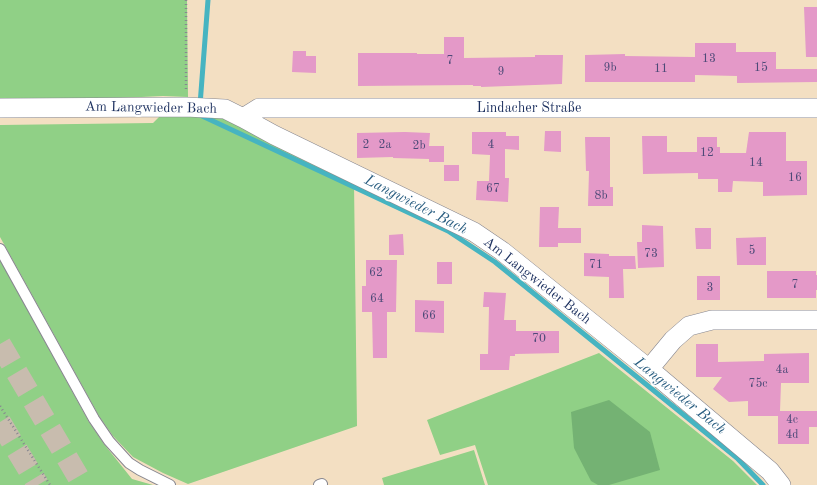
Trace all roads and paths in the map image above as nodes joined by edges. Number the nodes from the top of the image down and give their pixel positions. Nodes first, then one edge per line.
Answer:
1 (186, 0) edge
2 (188, 107) junction
3 (0, 108) edge
4 (817, 108) edge
5 (243, 118) junction
6 (0, 249) edge
7 (817, 320) edge
8 (650, 369) junction
9 (0, 406) edge
10 (50, 485) edge
11 (170, 485) edge
12 (782, 485) edge

1 - 2 path
2 - 3 street, Am Langwieder Bach
2 - 5 street, Am Langwieder Bach
4 - 5 street, Lindacher Straße
5 - 8 street, Am Langwieder Bach
6 - 11 lane
7 - 8 street
8 - 12 street, Am Langwieder Bach
9 - 10 path

